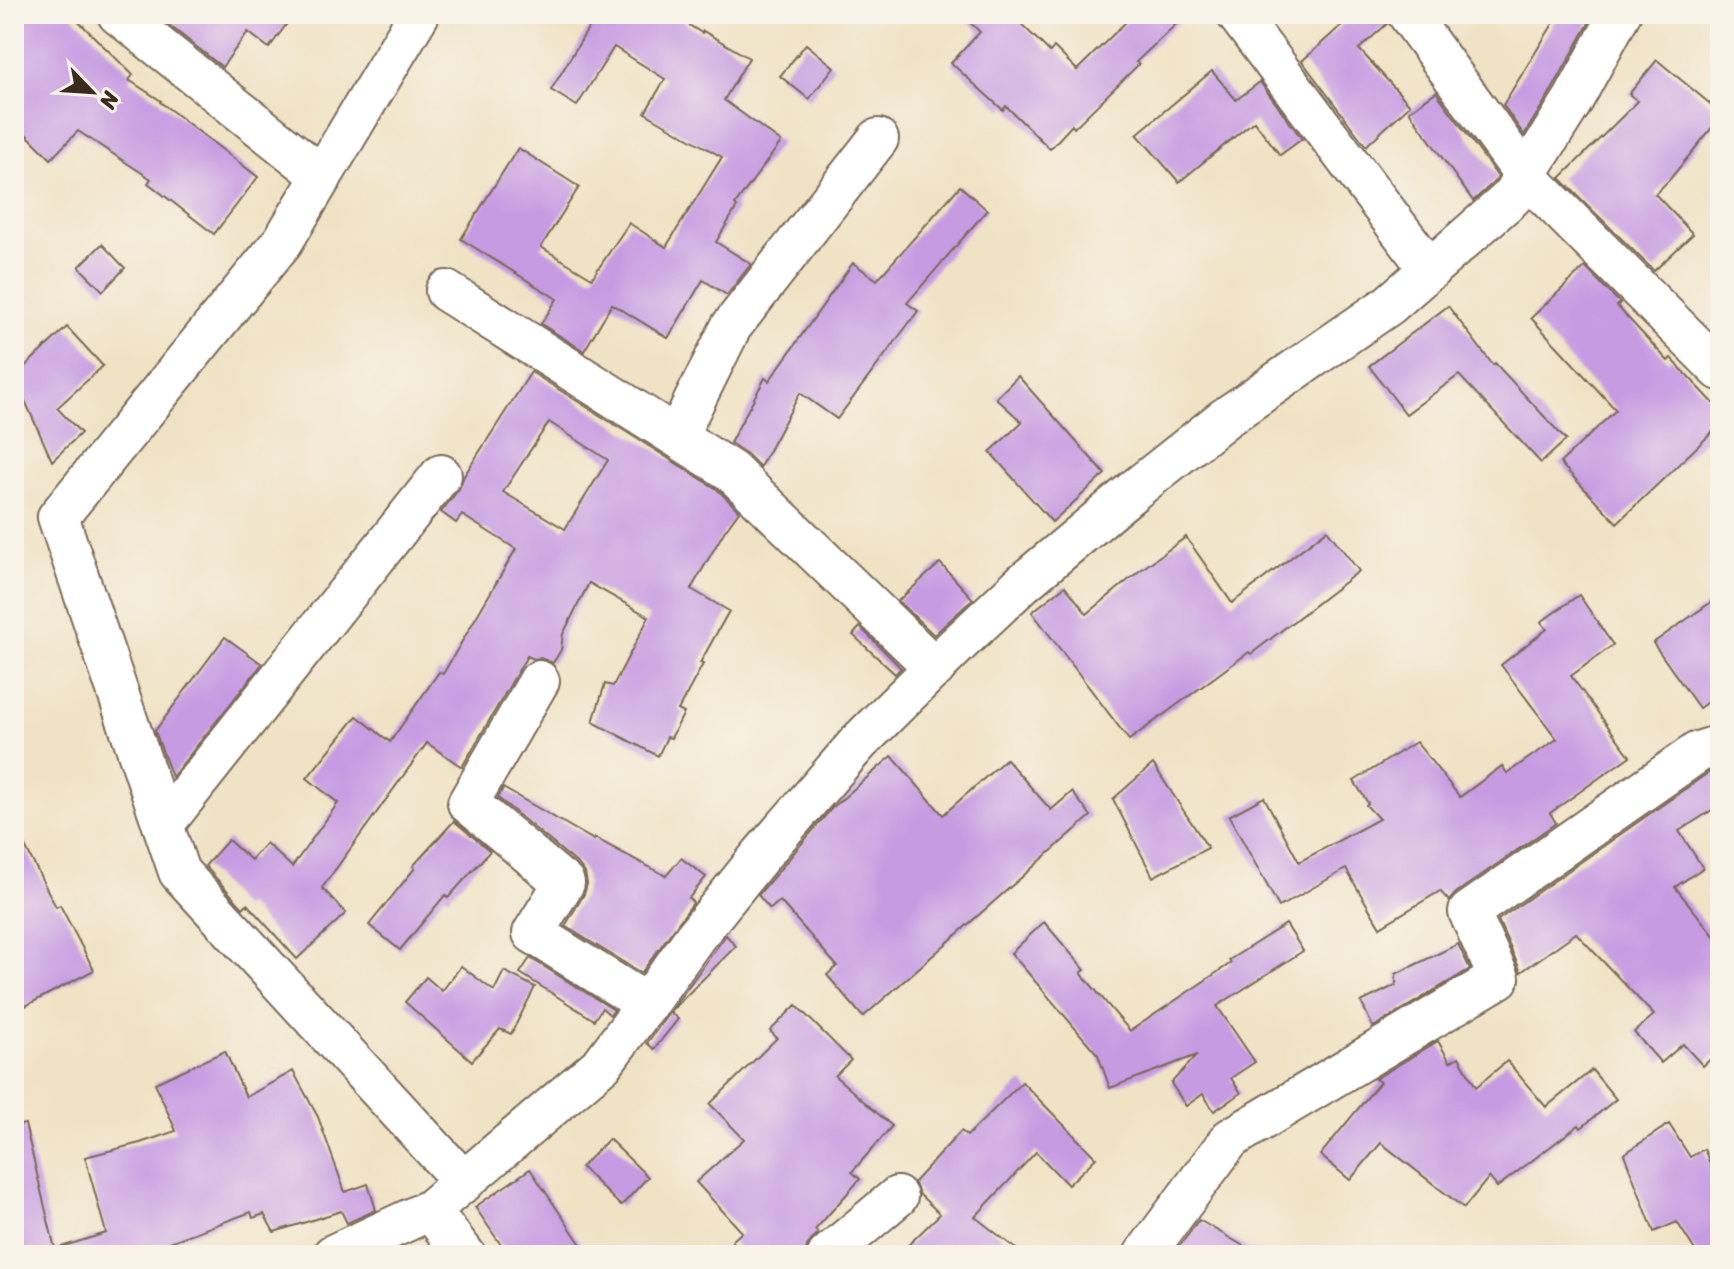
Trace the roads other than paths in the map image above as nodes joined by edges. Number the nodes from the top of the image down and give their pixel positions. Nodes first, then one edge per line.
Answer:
1 (118, 14) edge
2 (419, 14) edge
3 (1237, 14) edge
4 (1408, 14) edge
5 (1620, 14) edge
6 (878, 139) dead end
7 (1525, 175) junction
8 (322, 176) junction
9 (1430, 270) junction
10 (446, 291) dead end
11 (1720, 370) edge
12 (677, 436) junction
13 (441, 475) dead end
14 (935, 668) junction
15 (539, 681) dead end
16 (1720, 745) edge
17 (163, 825) junction
18 (647, 1004) junction
19 (464, 1182) junction
20 (897, 1197) dead end
21 (430, 1210) junction
22 (333, 1255) edge
23 (465, 1255) edge
24 (828, 1255) edge
25 (1144, 1255) edge

1 - 8 street
2 - 8 street
3 - 9 street
4 - 7 street
5 - 7 street
6 - 12 street
7 - 9 street
7 - 11 street
8 - 17 street
9 - 14 street
10 - 12 street
12 - 14 street
13 - 17 street
14 - 18 street
15 - 18 street
16 - 25 street
17 - 19 street
18 - 19 street
19 - 21 street
20 - 24 street
21 - 22 street
21 - 23 street

